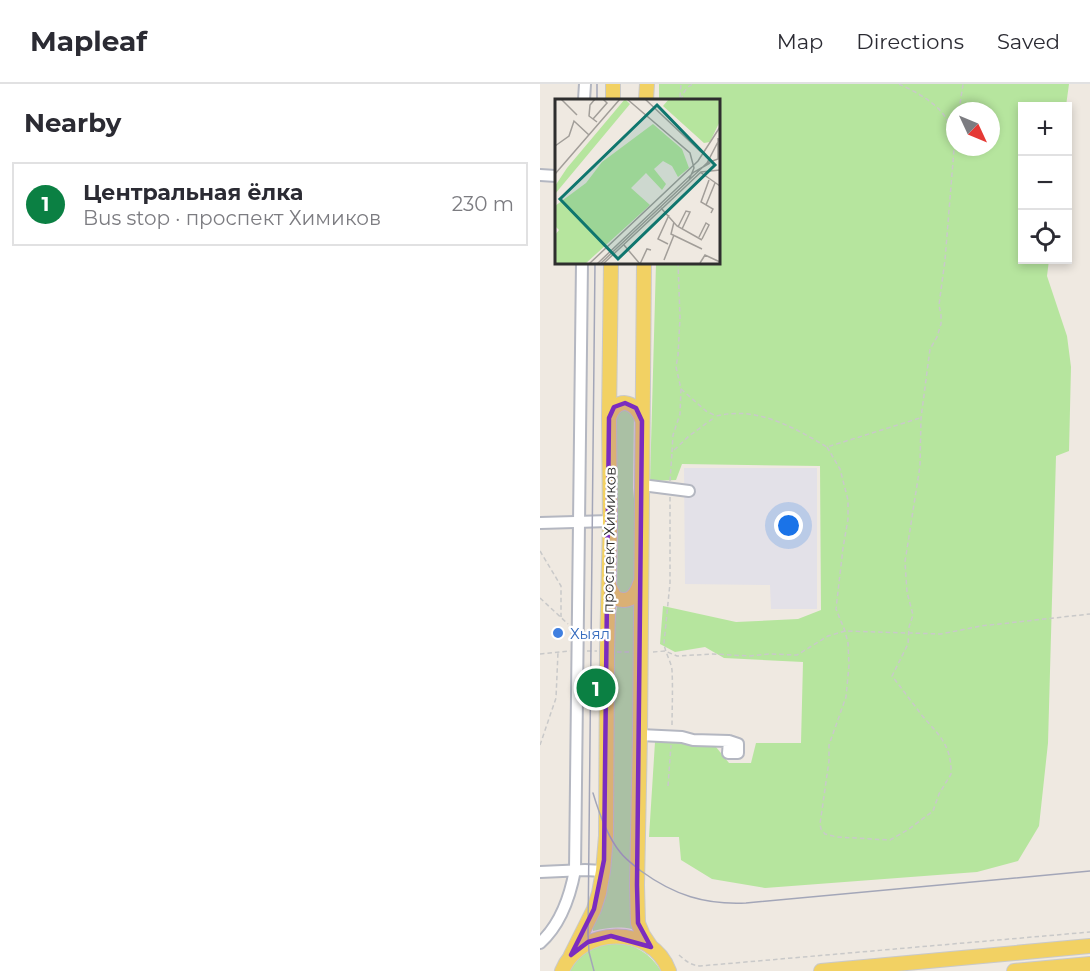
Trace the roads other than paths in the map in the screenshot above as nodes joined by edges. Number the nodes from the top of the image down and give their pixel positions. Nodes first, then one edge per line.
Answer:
1 (585, 84) edge
2 (647, 84) edge
3 (584, 99) edge
4 (646, 99) edge
5 (540, 175) edge
6 (555, 176) edge
7 (582, 264) edge
8 (611, 264) edge
9 (644, 264) edge
10 (609, 418) junction
11 (642, 421) junction
12 (642, 485) junction
13 (689, 491) dead end
14 (610, 521) junction
15 (540, 523) edge
16 (579, 523) junction
17 (641, 580) junction
18 (609, 586) junction
19 (640, 735) junction
20 (729, 741) dead end
21 (575, 870) junction
22 (603, 871) junction
23 (540, 872) edge
24 (540, 943) edge
25 (1090, 946) edge
26 (651, 948) junction
27 (1090, 964) edge
28 (563, 965) edge
29 (670, 969) edge
30 (821, 971) edge
31 (1014, 971) edge

1 - 3 street
2 - 4 main road
5 - 6 street
7 - 16 street
8 - 10 main road, проспект Химиков
9 - 11 main road
10 - 11 main road
10 - 14 main road, проспект Химиков
11 - 12 main road
12 - 13 street
12 - 17 main road
14 - 16 street
14 - 18 main road, проспект Химиков
15 - 16 street
16 - 21 street
17 - 18 main road
17 - 19 main road
18 - 22 main road, проспект Химиков
19 - 20 street
19 - 26 main road
21 - 22 street
21 - 23 street
21 - 24 street
22 - 28 main road, проспект Химиков
25 - 30 main road
26 - 28 main road
26 - 29 main road
27 - 31 main road

